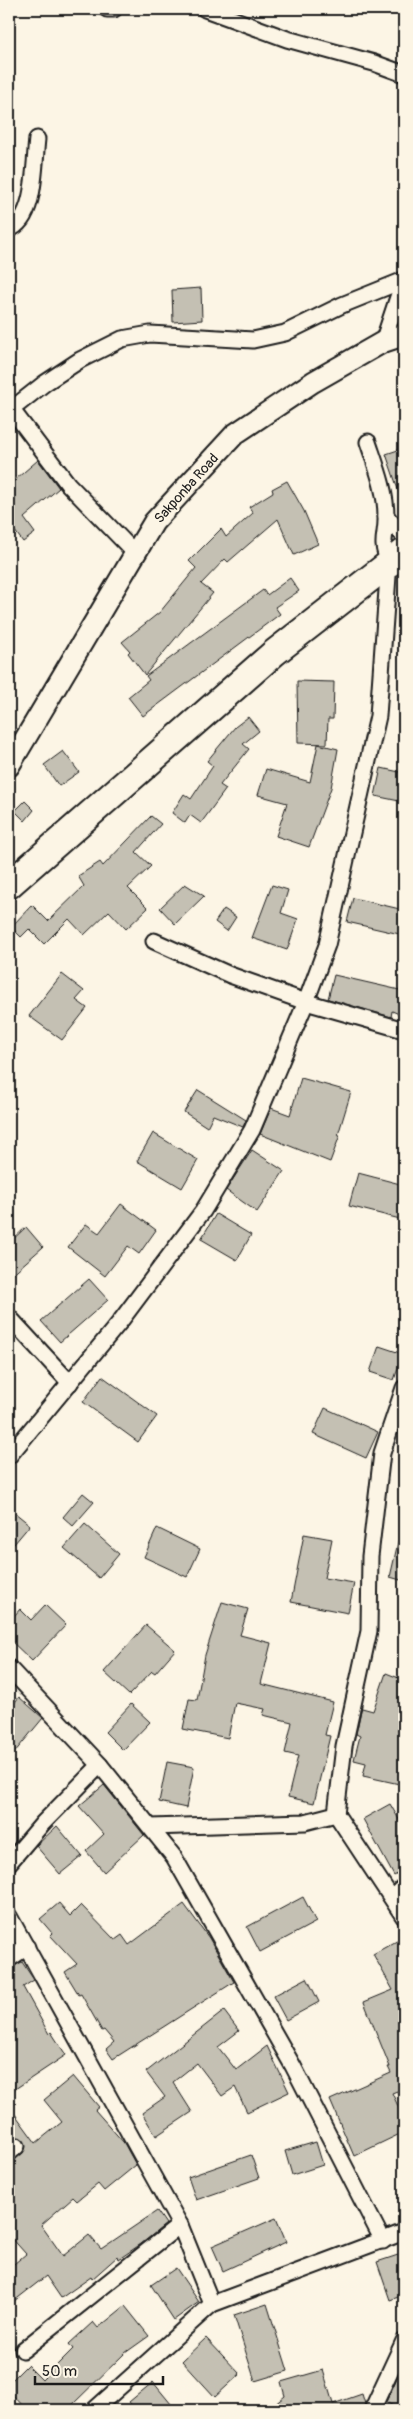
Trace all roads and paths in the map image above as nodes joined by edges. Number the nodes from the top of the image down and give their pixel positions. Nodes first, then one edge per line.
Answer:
1 (107, 9) edge
2 (114, 9) edge
3 (205, 9) edge
4 (404, 74) edge
5 (37, 139) dead end
6 (9, 229) edge
7 (404, 280) edge
8 (404, 335) edge
9 (383, 342) junction
10 (10, 408) edge
11 (368, 442) dead end
12 (386, 516) junction
13 (404, 536) edge
14 (135, 553) junction
15 (397, 557) edge
16 (9, 766) edge
17 (9, 885) edge
18 (154, 941) dead end
19 (306, 1002) junction
20 (404, 1030) edge
21 (9, 1318) edge
22 (70, 1383) junction
23 (404, 1388) edge
24 (9, 1456) edge
25 (9, 1668) edge
26 (100, 1765) junction
27 (336, 1814) junction
28 (151, 1828) junction
29 (9, 1863) edge
30 (404, 1887) edge
31 (393, 1898) junction
32 (9, 1916) edge
33 (404, 1917) edge
34 (27, 1946) junction
35 (9, 1959) edge
36 (180, 2226) junction
37 (404, 2232) edge
38 (383, 2241) junction
39 (212, 2304) junction
40 (404, 2341) edge
41 (23, 2350) dead end
42 (94, 2410) edge
43 (372, 2410) edge

1 - 2 street
3 - 4 street
5 - 6 street
7 - 9 street
7 - 10 street
8 - 9 main road, Sakponba Road
9 - 14 main road, Sakponba Road
10 - 14 street
11 - 12 street
12 - 13 street
12 - 15 street
14 - 16 main road, Sakponba Road
15 - 17 highway
15 - 19 street
18 - 19 street
19 - 20 street
19 - 22 street
21 - 22 street
22 - 24 street
23 - 27 street
25 - 26 street
26 - 28 street
26 - 29 street
27 - 28 street
27 - 31 street
28 - 38 street
30 - 31 street
31 - 33 street
32 - 34 street
34 - 35 street
34 - 36 street
36 - 39 street
36 - 41 street
37 - 38 street
38 - 39 street
39 - 42 street
40 - 43 street

